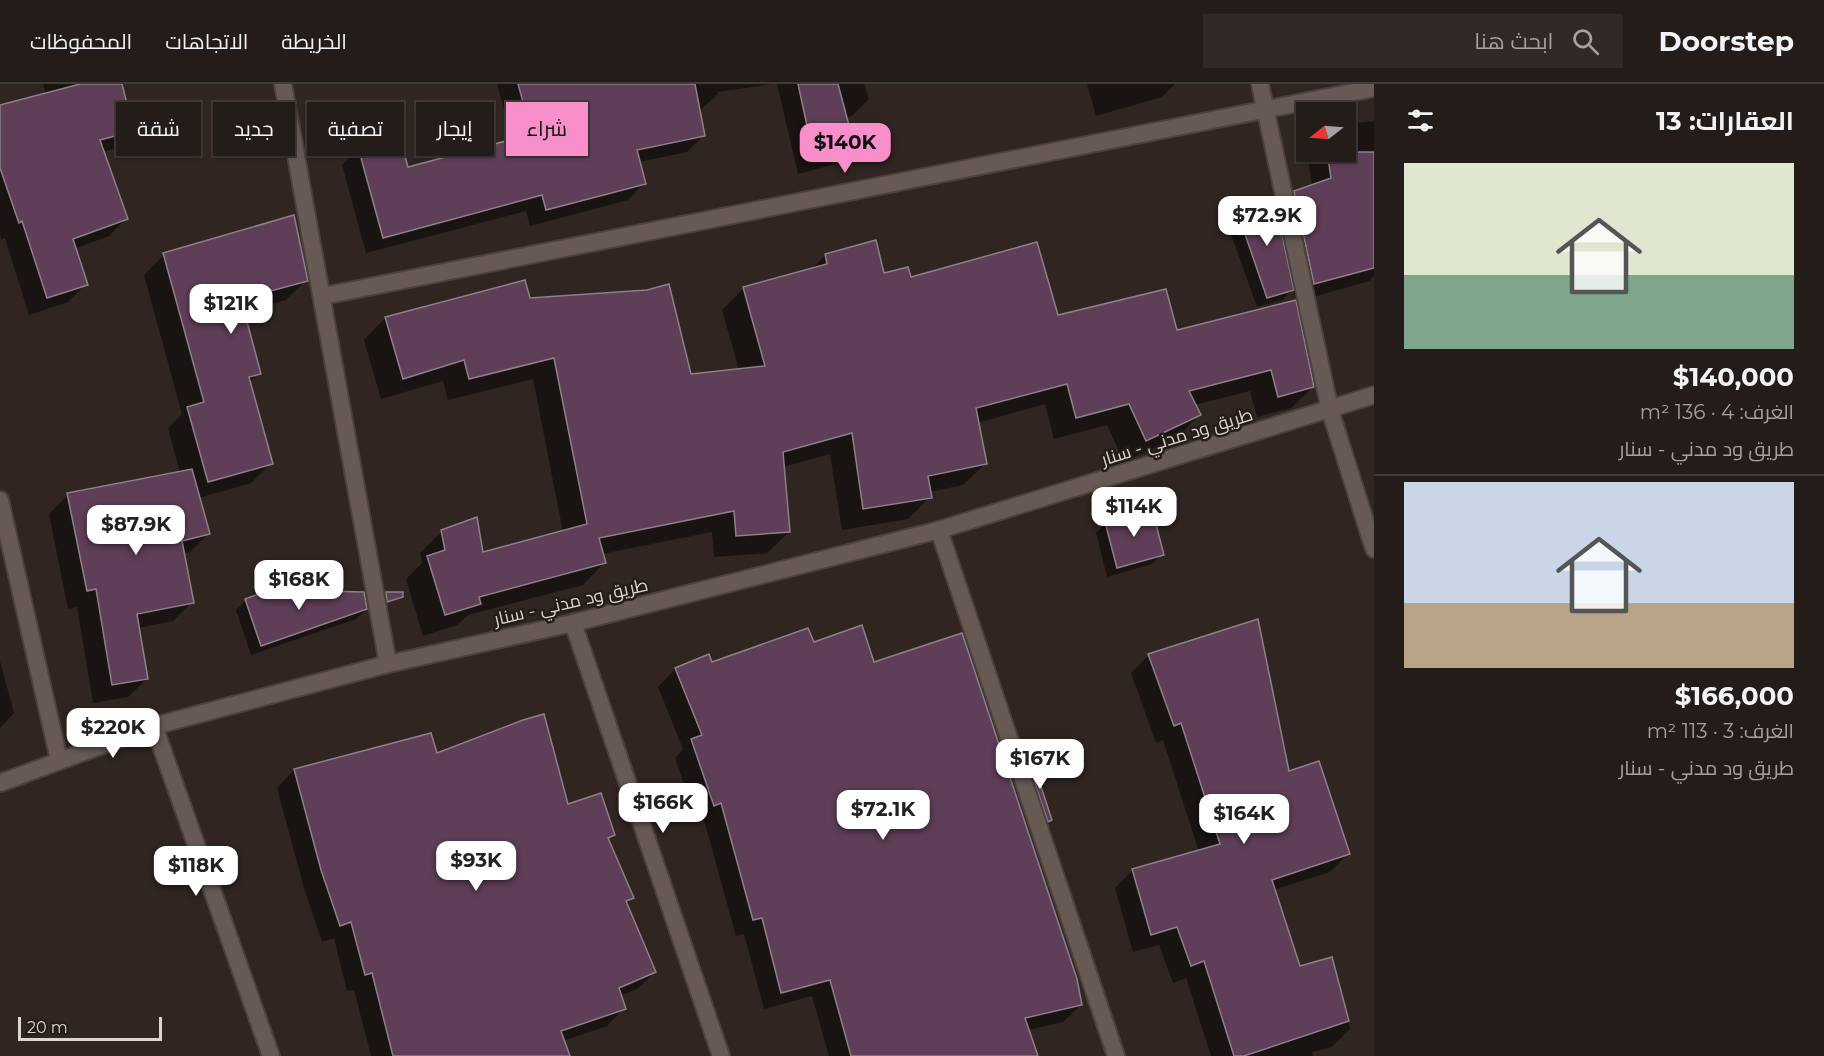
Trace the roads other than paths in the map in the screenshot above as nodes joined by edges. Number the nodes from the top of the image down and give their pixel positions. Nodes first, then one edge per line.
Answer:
1 (284, 84) edge
2 (1260, 84) edge
3 (1374, 88) edge
4 (1265, 108) junction
5 (322, 296) junction
6 (1374, 395) edge
7 (1330, 410) junction
8 (0, 500) edge
9 (939, 530) junction
10 (1374, 549) edge
11 (573, 623) junction
12 (388, 664) junction
13 (154, 726) junction
14 (59, 760) junction
15 (0, 783) edge
16 (270, 1056) edge
17 (721, 1056) edge
18 (1116, 1056) edge

1 - 5 street
2 - 4 street
3 - 4 street
4 - 5 street
4 - 7 street
5 - 12 street
6 - 7 street, طريق ود مدني - سنار
7 - 9 street, طريق ود مدني - سنار
7 - 10 street
8 - 14 street
9 - 11 street, طريق ود مدني - سنار
9 - 18 street
11 - 12 street, طريق ود مدني - سنار
11 - 17 street
12 - 13 street, طريق ود مدني - سنار
13 - 14 street, طريق ود مدني - سنار
13 - 16 street
14 - 15 street, طريق ود مدني - سنار

